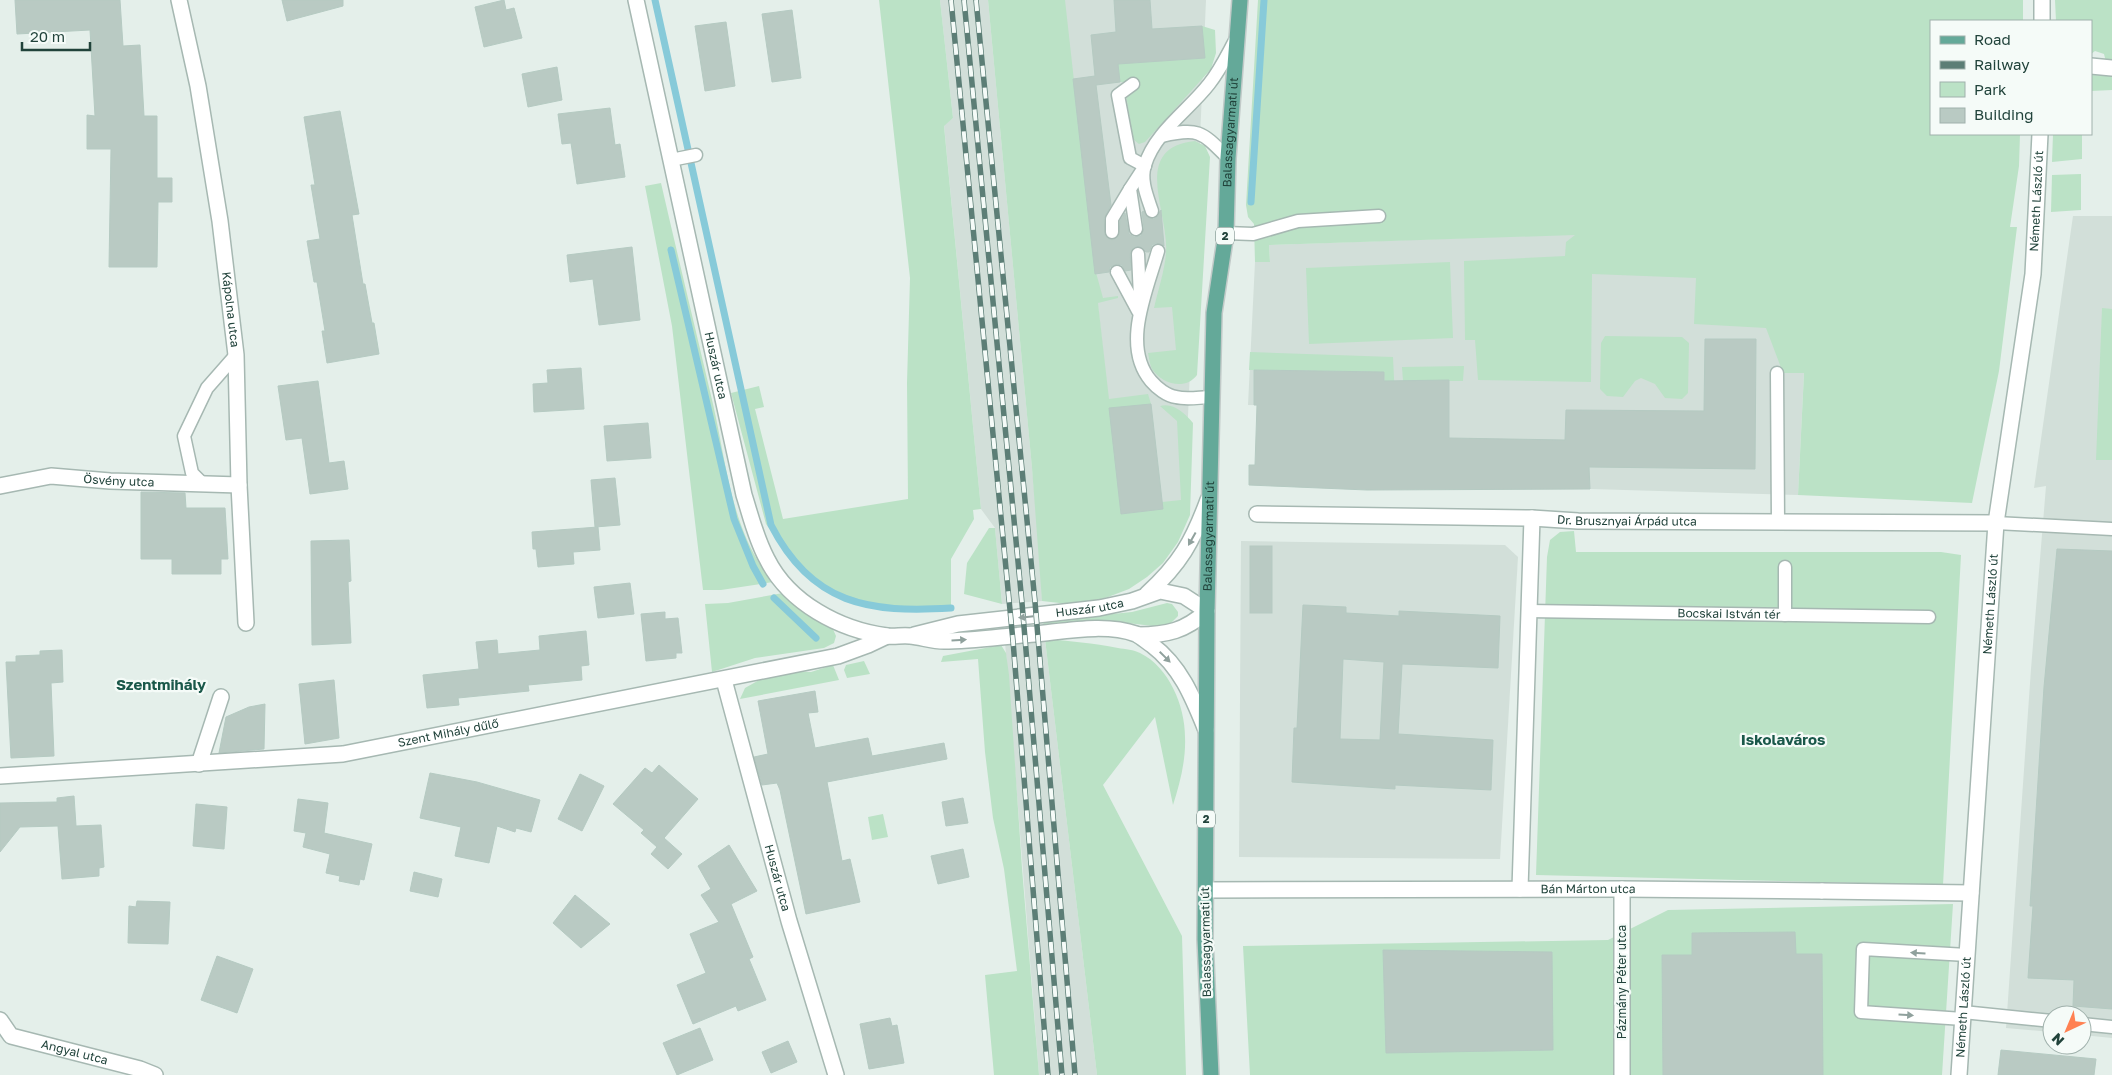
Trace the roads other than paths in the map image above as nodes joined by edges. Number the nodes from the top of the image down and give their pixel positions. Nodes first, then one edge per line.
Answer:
1 (179, 0) edge
2 (636, 0) edge
3 (1240, 0) edge
4 (2042, 0) edge
5 (2042, 20) edge
6 (1239, 32) junction
7 (2092, 66) edge
8 (2112, 68) edge
9 (1133, 84) dead end
10 (2040, 135) edge
11 (1162, 136) junction
12 (1228, 158) junction
13 (1144, 166) junction
14 (1130, 189) junction
15 (1152, 211) dead end
16 (1379, 216) dead end
17 (1136, 229) dead end
18 (1112, 232) dead end
19 (1226, 233) junction
20 (1158, 251) dead end
21 (1138, 254) dead end
22 (1116, 272) dead end
23 (1140, 315) junction
24 (236, 355) junction
25 (1777, 373) dead end
26 (1211, 397) junction
27 (202, 484) junction
28 (239, 485) junction
29 (0, 486) edge
30 (1210, 494) junction
31 (1257, 514) dead end
32 (1532, 518) junction
33 (1778, 522) junction
34 (1996, 524) junction
35 (2112, 529) edge
36 (1785, 567) dead end
37 (1147, 594) junction
38 (1528, 610) junction
39 (1207, 611) junction
40 (1784, 615) junction
41 (1929, 617) dead end
42 (246, 622) dead end
43 (1138, 635) junction
44 (888, 636) junction
45 (911, 636) junction
46 (724, 680) junction
47 (221, 697) dead end
48 (1206, 730) junction
49 (199, 764) junction
50 (0, 776) edge
51 (1520, 889) junction
52 (1622, 889) junction
53 (1206, 890) junction
54 (1971, 893) junction
55 (1967, 955) junction
56 (1963, 1015) junction
57 (0, 1020) edge
58 (2042, 1020) edge
59 (2092, 1025) edge
60 (2112, 1027) edge
61 (155, 1075) edge
62 (836, 1075) edge
63 (1210, 1075) edge
64 (1622, 1075) edge
65 (1959, 1075) edge

1 - 24 street, Kápolna utca
2 - 44 street, Huszár utca
3 - 6 main road, Balassagyarmati út / 2
4 - 5 street
6 - 11 lane
6 - 12 main road, Balassagyarmati út / 2
7 - 8 street
9 - 13 lane
10 - 34 street, Németh László út
11 - 12 lane
11 - 13 lane
12 - 19 main road, Balassagyarmati út / 2
13 - 14 lane
13 - 15 lane
14 - 17 lane
14 - 18 lane
16 - 19 lane
19 - 26 main road, Balassagyarmati út / 2
20 - 23 lane
21 - 23 lane
22 - 23 lane
23 - 26 lane
24 - 27 lane
24 - 28 street, Kápolna utca
25 - 33 lane
26 - 30 main road, Balassagyarmati út / 2
27 - 28 street, Ösvény utca
27 - 29 street, Ösvény utca
28 - 42 street, Kápolna utca
30 -> 37 street, Huszár utca
30 - 39 main road, Balassagyarmati út / 2
31 - 32 street, Dr. Brusznyai Árpád utca
32 - 33 street, Dr. Brusznyai Árpád utca
32 - 38 street
33 - 34 street, Dr. Brusznyai Árpád utca
34 - 35 lane
34 - 54 street, Németh László út
36 - 40 lane
37 - 39 street, Huszár utca
37 -> 45 street, Huszár utca
38 - 40 lane, Bocskai István tér
38 - 51 street
39 - 43 street, Huszár utca
39 - 48 main road, Balassagyarmati út / 2
40 - 41 lane, Bocskai István tér
45 -> 43 street, Huszár utca
43 -> 48 street, Huszár utca
44 - 45 street, Huszár utca
44 - 46 street, Szent Mihály dűlő
46 - 49 street, Szent Mihály dűlő
46 - 62 street, Huszár utca
47 - 49 street
48 - 53 main road, Balassagyarmati út / 2
49 - 50 street, Szent Mihály dűlő
51 - 52 street, Bán Márton utca
51 - 53 street, Bán Márton utca
52 - 54 street, Bán Márton utca
52 - 64 street, Pázmány Péter utca
53 - 63 main road, Balassagyarmati út / 2
54 - 55 street, Németh László út
55 - 56 street, Németh László út
55 -> 56 lane
56 - 58 lane
56 - 65 street, Németh László út
57 - 61 street, Angyal utca
59 - 60 lane

